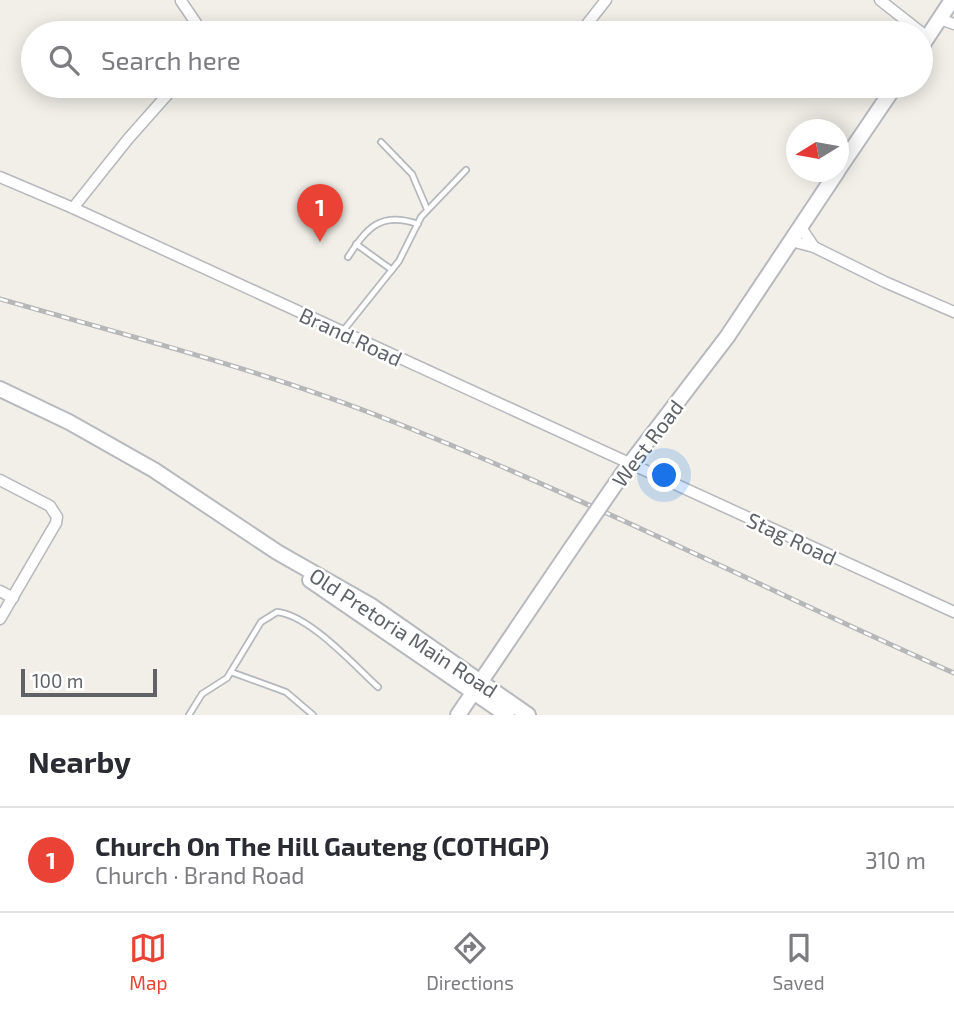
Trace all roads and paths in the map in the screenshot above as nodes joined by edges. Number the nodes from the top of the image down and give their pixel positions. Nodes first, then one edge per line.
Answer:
1 (606, 0) edge
2 (880, 0) edge
3 (952, 0) edge
4 (181, 1) edge
5 (195, 21) edge
6 (590, 21) edge
7 (902, 21) edge
8 (947, 21) edge
9 (933, 34) edge
10 (164, 98) edge
11 (887, 98) edge
12 (381, 142) dead end
13 (849, 155) edge
14 (466, 170) dead end
15 (0, 177) edge
16 (830, 182) edge
17 (73, 208) junction
18 (427, 209) junction
19 (418, 224) junction
20 (800, 226) junction
21 (791, 241) junction
22 (356, 244) junction
23 (814, 247) junction
24 (348, 257) dead end
25 (392, 270) junction
26 (954, 312) edge
27 (342, 332) junction
28 (0, 389) edge
29 (626, 468) junction
30 (0, 480) edge
31 (0, 591) edge
32 (13, 598) junction
33 (954, 612) edge
34 (0, 619) edge
35 (231, 672) junction
36 (378, 687) dead end
37 (478, 687) junction
38 (192, 714) edge
39 (313, 715) edge
40 (458, 715) edge
41 (507, 715) edge
42 (528, 715) edge

1 - 6 street
2 - 7 street
3 - 8 street
4 - 5 street
8 - 9 street
10 - 17 street
11 - 13 street, West Road
12 - 18 lane
14 - 18 lane
15 - 17 street, Brand Road
16 - 20 street, West Road
17 - 27 street, Brand Road
18 - 19 lane
19 - 22 lane
19 - 25 lane
20 - 21 street, West Road
20 - 23 street
21 - 23 street
21 - 29 street, West Road
22 - 24 lane
22 - 25 lane
23 - 26 street
25 - 27 lane
27 - 29 street, Brand Road
28 - 37 street, Old Pretoria Main Road
29 - 33 street, Stag Road
29 - 37 street, West Road, bridge
30 - 32 street
31 - 32 street
32 - 34 street
35 - 36 lane
35 - 38 lane
35 - 39 lane
37 - 40 street, West Road
37 - 41 street, Old Pretoria Main Road
37 - 42 street, Old Pretoria Main Road

